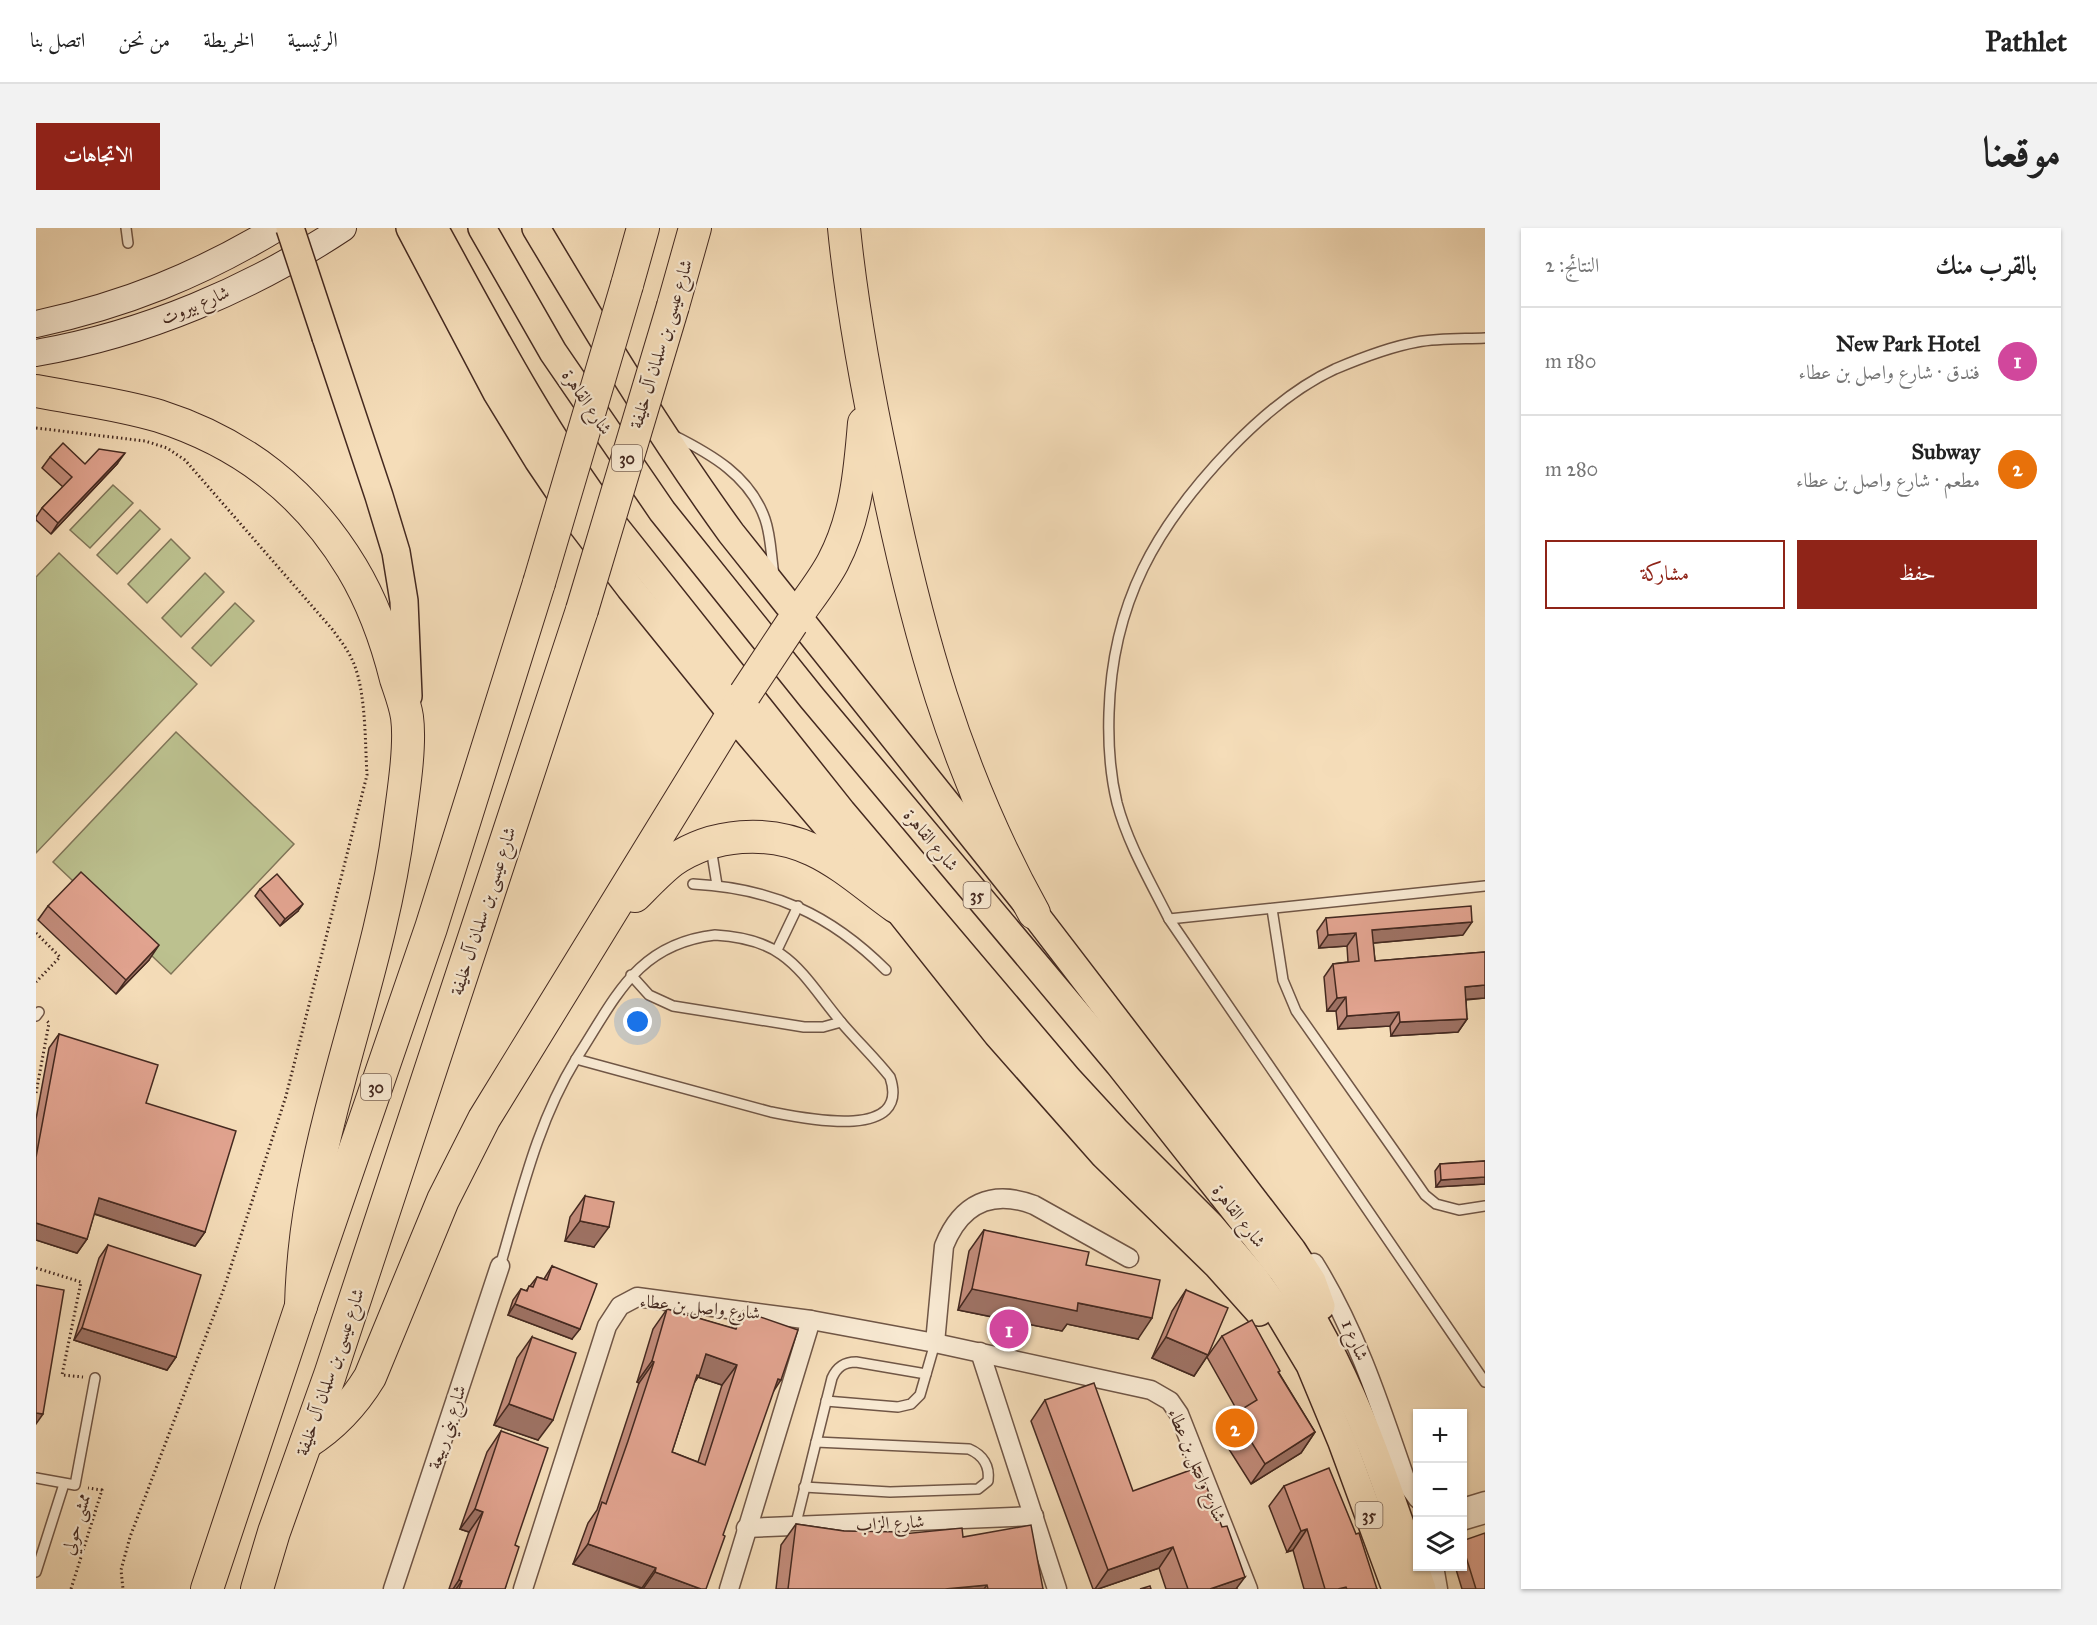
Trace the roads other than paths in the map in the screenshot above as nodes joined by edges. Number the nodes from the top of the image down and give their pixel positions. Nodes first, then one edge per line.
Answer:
1 (126, 228) edge
2 (277, 228) edge
3 (290, 228) edge
4 (343, 228) edge
5 (482, 228) edge
6 (536, 228) edge
7 (643, 228) edge
8 (695, 228) edge
9 (844, 228) edge
10 (415, 229) edge
11 (128, 243) dead end
12 (36, 324) edge
13 (1485, 338) edge
14 (36, 353) edge
15 (867, 390) junction
16 (36, 391) edge
17 (657, 427) junction
18 (776, 589) junction
19 (794, 619) junction
20 (738, 704) junction
21 (407, 718) junction
22 (711, 843) junction
23 (693, 884) dead end
24 (717, 885) junction
25 (1485, 886) edge
26 (798, 906) junction
27 (896, 907) junction
28 (1272, 909) junction
29 (1034, 913) junction
30 (1169, 919) junction
31 (603, 928) junction
32 (777, 950) junction
33 (886, 970) dead end
34 (631, 975) junction
35 (841, 1022) junction
36 (576, 1059) junction
37 (1256, 1203) junction
38 (1485, 1206) edge
39 (1130, 1258) dead end
40 (500, 1266) joint
41 (301, 1306) junction
42 (811, 1320) junction
43 (935, 1343) junction
44 (1331, 1351) junction
45 (980, 1352) junction
46 (926, 1374) junction
47 (95, 1378) road end
48 (1485, 1382) edge
49 (826, 1401) junction
50 (816, 1442) junction
51 (1342, 1442) junction
52 (306, 1443) junction
53 (36, 1478) edge
54 (64, 1484) junction
55 (804, 1487) junction
56 (1413, 1492) edge
57 (1485, 1501) edge
58 (1467, 1506) edge
59 (1485, 1514) edge
60 (1034, 1516) junction
61 (1467, 1519) edge
62 (795, 1527) junction
63 (746, 1528) junction
64 (1435, 1571) edge
65 (36, 1572) edge
66 (207, 1589) edge
67 (257, 1589) edge
68 (393, 1589) edge
69 (523, 1589) edge
70 (729, 1589) edge
71 (1057, 1589) edge
72 (1248, 1589) edge
73 (1396, 1589) edge
74 (1422, 1589) edge
75 (1437, 1589) edge

1 - 11 lane
2 - 12 main road, شارع بيروت
3 - 21 main road, bridge
4 - 14 main road, شارع بيروت
5 - 44 main road, شارع القاهرة / 35
6 - 17 main road
7 - 41 highway, 30, bridge
8 - 52 highway, شارع عيسى بن سلمان آل خليفة / 30, bridge
9 - 15 highway
10 - 20 main road, شارع القاهرة / 35
10 - 51 main road, شارع القاهرة / 35
13 - 30 lane
15 - 19 highway
15 - 29 highway
16 - 21 highway
17 - 18 main road
17 - 18 lane
18 - 19 main road
19 - 20 highway, bridge
19 - 29 main road
20 - 27 main road, شارع القاهرة / 35
20 - 31 highway
21 - 41 highway
22 - 24 lane
22 - 27 highway
22 - 31 highway
23 - 24 lane
24 - 26 lane
25 - 28 lane
26 - 32 lane
26 - 33 lane
27 - 51 main road, شارع القاهرة / 35
28 - 30 lane
28 - 38 lane
29 - 37 main road
30 - 48 lane
31 - 52 highway
32 - 34 lane
32 - 35 lane
34 - 35 lane
34 - 36 lane
35 - 36 lane
36 - 40 lane
37 - 44 main road
37 - 56 street, شارع 1
39 - 43 street
40 - 68 street, شارع بني ربيعة
41 - 66 highway, 30
42 - 43 street, شارع واصل بن عطاء
42 - 63 street
42 - 69 street, شارع واصل بن عطاء
43 - 45 street, شارع واصل بن عطاء
43 - 46 lane
44 - 74 main road, شارع القاهرة / 35
45 - 60 street
45 - 72 street, شارع واصل بن عطاء
46 - 49 lane
46 - 49 lane
47 - 54 lane
49 - 50 lane
50 - 55 lane
50 - 55 lane
51 - 73 main road, شارع القاهرة / 35
52 - 67 highway, شارع عيسى بن سلمان آل خليفة / 30
53 - 54 lane
54 - 65 lane
55 - 62 lane
57 - 58 street
59 - 61 street
60 - 62 street, شارع الزاب
60 - 71 street
62 - 63 street, شارع الزاب
63 - 70 street
64 - 75 street

